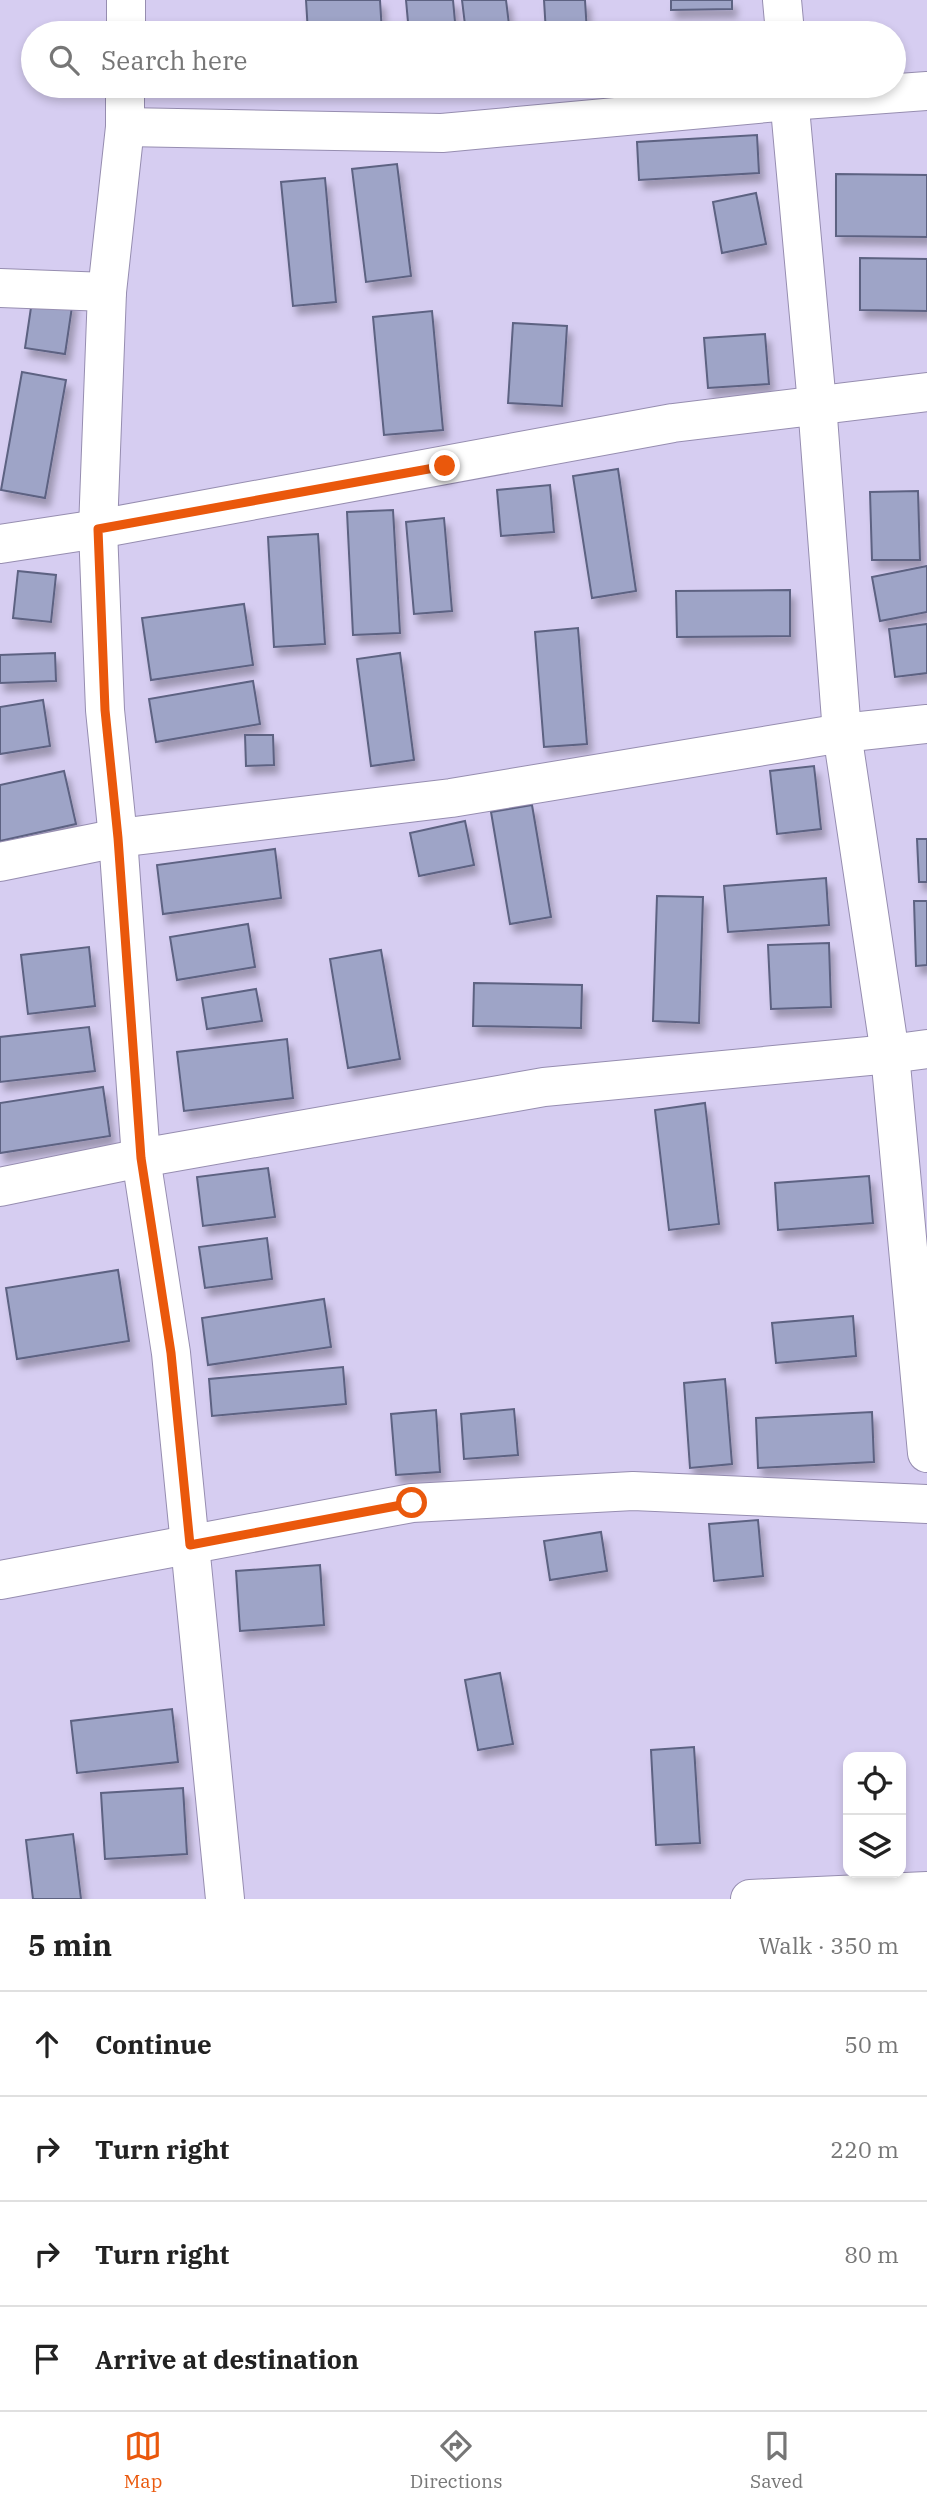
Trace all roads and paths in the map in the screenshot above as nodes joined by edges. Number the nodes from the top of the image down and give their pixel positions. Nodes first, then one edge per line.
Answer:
1 (126, 0) edge
2 (782, 0) edge
3 (126, 21) edge
4 (784, 21) edge
5 (906, 91) edge
6 (927, 91) edge
7 (125, 98) edge
8 (744, 98) edge
9 (788, 98) edge
10 (125, 127) junction
11 (0, 288) edge
12 (107, 292) junction
13 (927, 392) edge
14 (817, 404) junction
15 (98, 529) junction
16 (0, 544) edge
17 (927, 724) edge
18 (842, 733) junction
19 (118, 838) junction
20 (0, 862) edge
21 (927, 1049) edge
22 (890, 1054) junction
23 (141, 1158) junction
24 (0, 1186) edge
25 (927, 1453) edge
26 (927, 1504) edge
27 (190, 1545) junction
28 (0, 1580) edge
29 (927, 1891) edge
30 (225, 1899) edge
31 (750, 1899) edge

1 - 3 street
2 - 4 street
5 - 6 street
7 - 10 street
8 - 10 street
9 - 14 street
10 - 12 street
11 - 12 street
12 - 15 street
13 - 14 street
14 - 15 street
14 - 18 street
15 - 16 street
15 - 19 street
17 - 18 street
18 - 19 street
18 - 22 street
19 - 20 street
19 - 23 street
21 - 22 street
22 - 23 street
22 - 25 street
23 - 24 street
23 - 27 street
26 - 27 street
27 - 28 street
27 - 30 street
29 - 31 street

